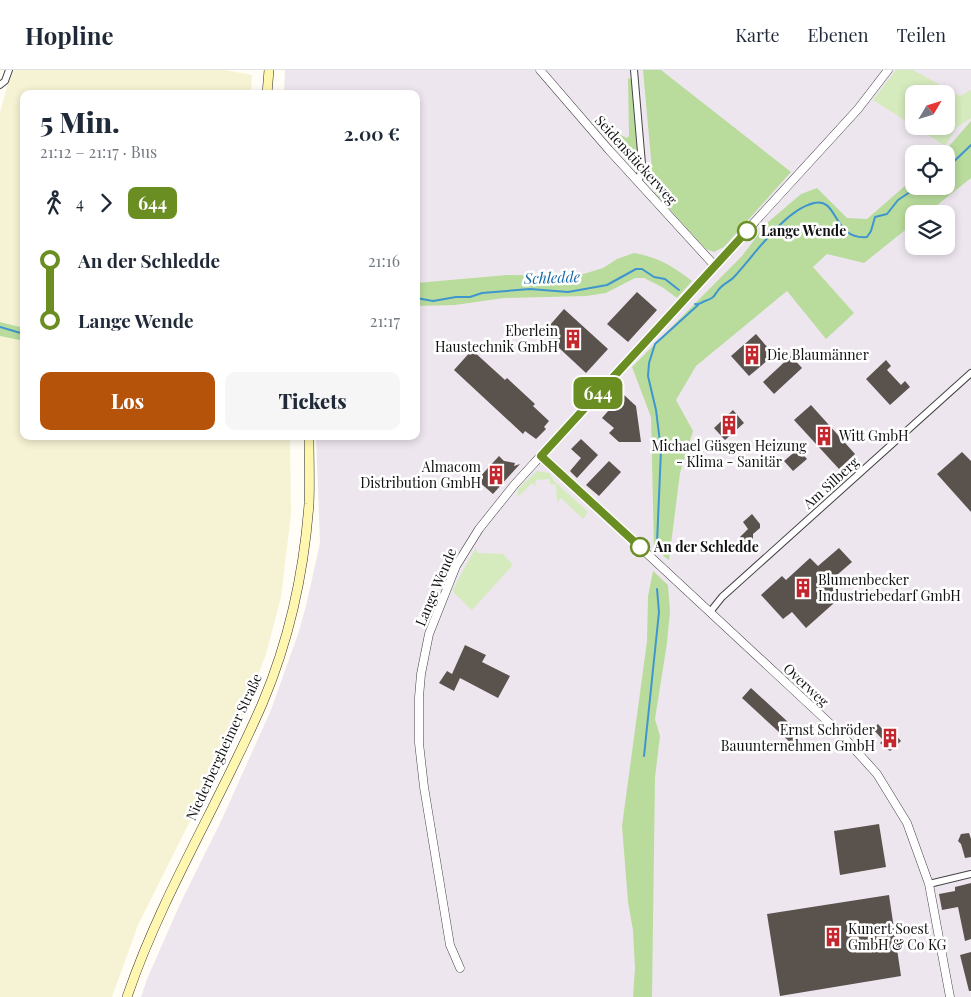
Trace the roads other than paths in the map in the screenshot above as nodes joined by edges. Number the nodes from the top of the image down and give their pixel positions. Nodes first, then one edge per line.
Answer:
1 (9, 70) edge
2 (268, 70) edge
3 (540, 70) edge
4 (634, 70) edge
5 (888, 70) edge
6 (0, 85) edge
7 (267, 90) edge
8 (639, 182) junction
9 (715, 266) junction
10 (971, 374) edge
11 (309, 440) edge
12 (541, 456) junction
13 (710, 612) junction
14 (971, 874) edge
15 (929, 884) junction
16 (460, 968) dead end
17 (127, 997) edge
18 (950, 997) edge

1 - 6 street
2 - 7 main road
3 - 8 street, Seidenstückerweg
4 - 8 street
5 - 9 street, Lange Wende
8 - 9 street, Seidenstückerweg
9 - 12 street, Lange Wende
10 - 13 street, Am Silberg
11 - 17 main road, Niederbergheimer Straße
12 - 13 street, Overweg
12 - 16 street, Lange Wende
13 - 15 street, Overweg
14 - 15 street
15 - 18 street, Overweg

